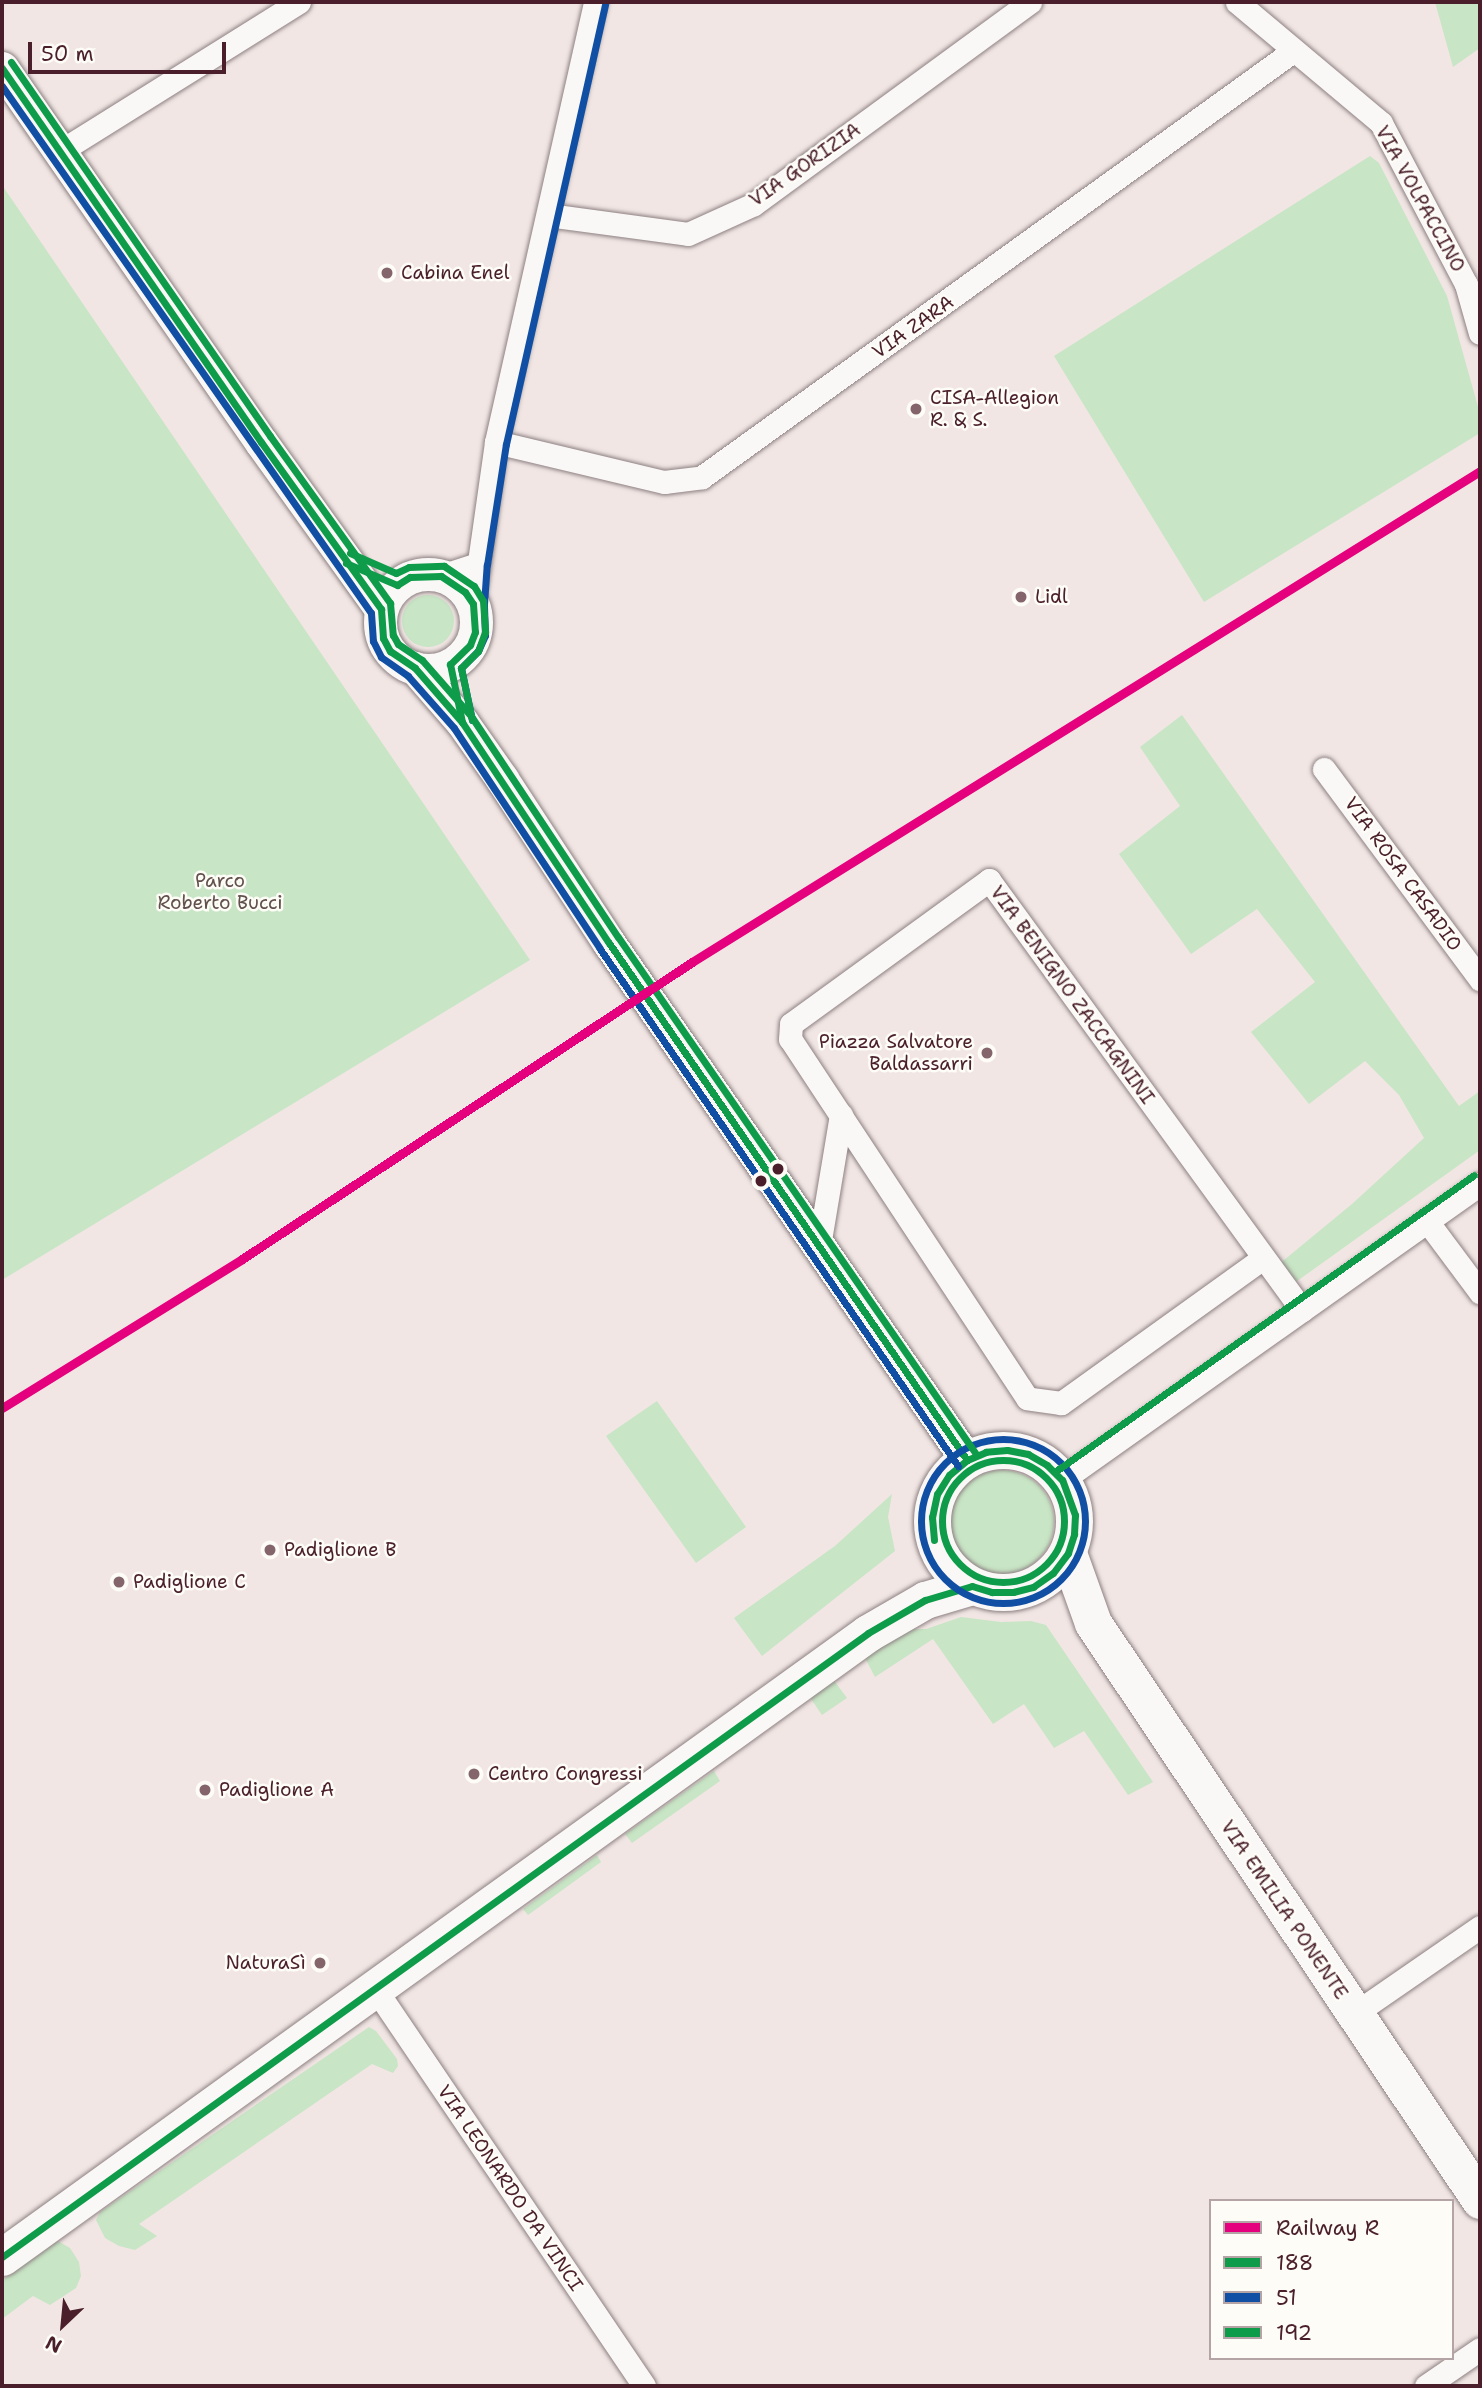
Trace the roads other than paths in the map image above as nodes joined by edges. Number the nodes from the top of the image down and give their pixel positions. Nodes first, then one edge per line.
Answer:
1 (299, 2) edge
2 (595, 2) edge
3 (1030, 2) edge
4 (1237, 2) edge
5 (1293, 51) junction
6 (2, 68) edge
7 (59, 152) junction
8 (548, 215) junction
9 (1480, 333) edge
10 (496, 442) junction
11 (477, 564) junction
12 (441, 576) junction
13 (389, 597) junction
14 (473, 604) junction
15 (450, 664) junction
16 (415, 668) junction
17 (462, 722) junction
18 (1324, 769) dead end
19 (1480, 979) edge
20 (841, 1115) junction
21 (1480, 1184) edge
22 (1427, 1221) junction
23 (819, 1246) junction
24 (1263, 1258) junction
25 (1480, 1292) edge
26 (1302, 1310) junction
27 (967, 1460) junction
28 (1062, 1480) junction
29 (934, 1540) junction
30 (1068, 1553) junction
31 (972, 1586) junction
32 (1033, 1587) junction
33 (1093, 1623) junction
34 (868, 1633) junction
35 (1480, 1927) edge
36 (376, 1990) junction
37 (1354, 2014) junction
38 (1479, 2201) edge
39 (2, 2257) edge
40 (1480, 2349) edge
41 (644, 2386) edge
42 (1426, 2386) edge

1 - 7 street
2 - 8 street
3 - 8 street, VIA GORIZIA
4 - 5 street, VIA VOLPACCINO
5 - 9 street, VIA VOLPACCINO
5 - 10 street, VIA ZARA
6 - 7 main road
7 - 13 main road
8 - 10 street
10 - 11 street
11 - 12 street
11 - 14 street
12 - 13 main road
12 - 14 main road
13 - 16 main road
14 - 15 main road
15 - 16 main road
15 - 17 main road
16 - 17 main road
17 - 23 main road
18 - 19 street, VIA ROSA CASADIO
20 - 23 street
20 - 24 street, VIA BENIGNO ZACCAGNINI
20 - 24 street, VIA BENIGNO ZACCAGNINI
21 - 22 street
22 - 25 street
22 - 26 street
23 - 27 main road
24 - 26 street, VIA BENIGNO ZACCAGNINI
26 - 28 street
27 - 28 main road
27 - 29 main road
28 - 30 main road
29 - 31 main road
29 - 34 main road
30 - 32 main road
30 - 33 main road, VIA EMILIA PONENTE
31 - 32 main road
31 - 34 main road
32 - 33 main road, VIA EMILIA PONENTE
33 - 37 main road, VIA EMILIA PONENTE
34 - 36 main road
35 - 37 street
36 - 39 main road
36 - 41 street, VIA LEONARDO DA VINCI
37 - 38 main road, VIA EMILIA PONENTE
40 - 42 street

